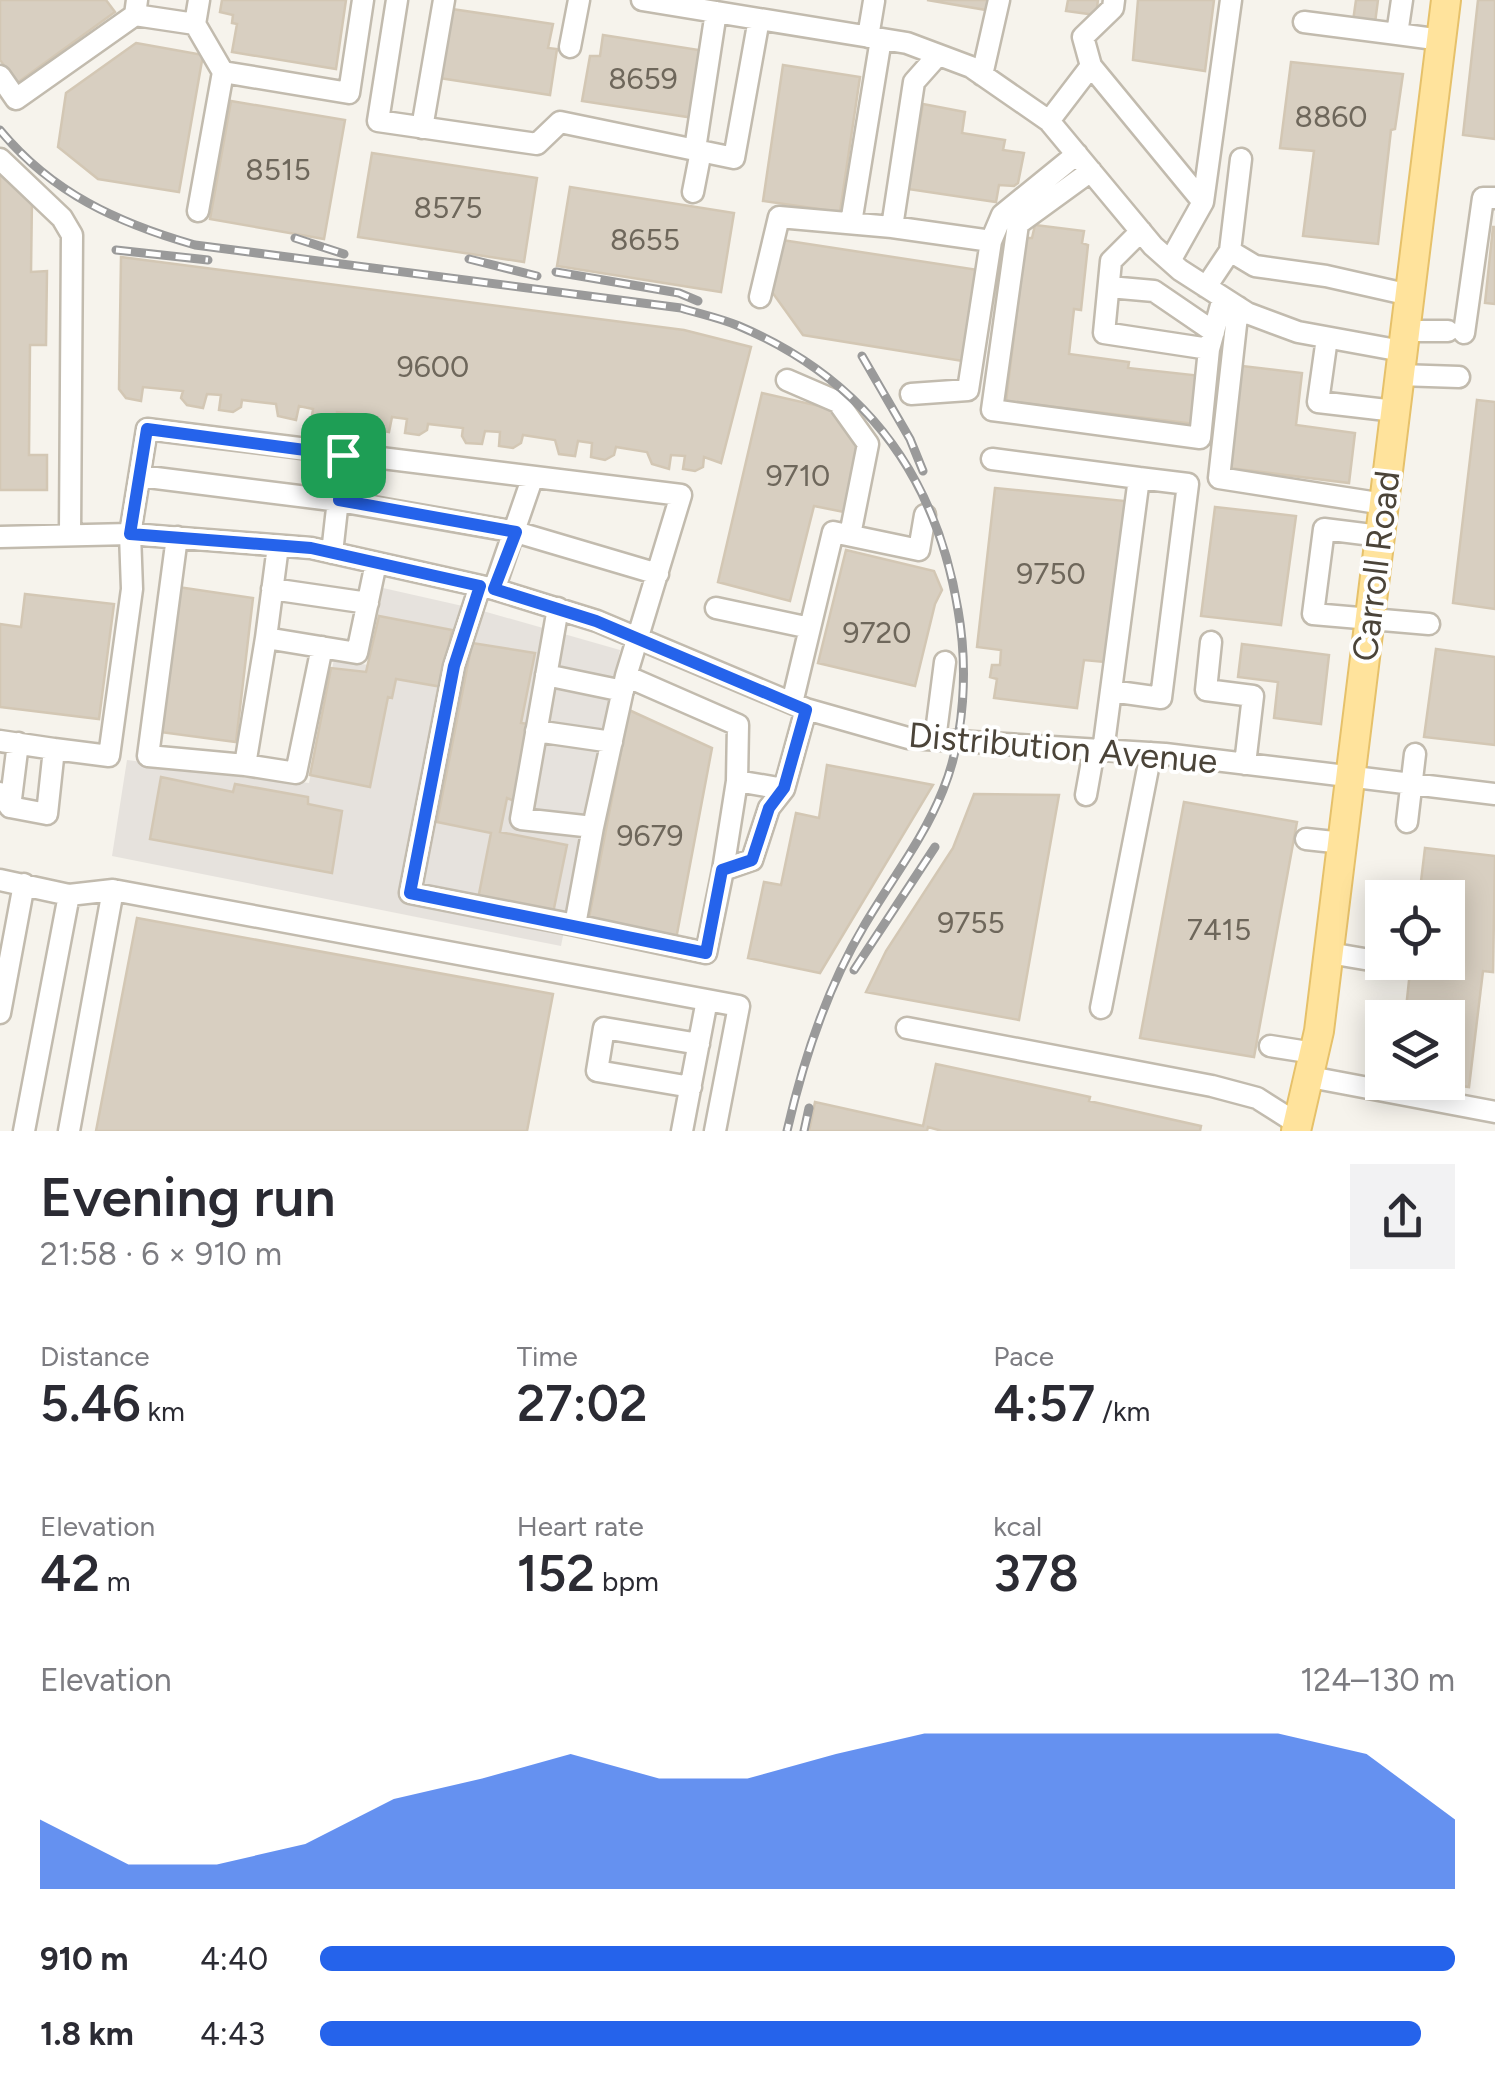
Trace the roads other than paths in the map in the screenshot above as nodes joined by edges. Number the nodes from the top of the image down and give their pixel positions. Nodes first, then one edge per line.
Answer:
1 (199, 0) edge
2 (363, 0) edge
3 (397, 0) edge
4 (444, 0) edge
5 (579, 0) edge
6 (874, 0) edge
7 (999, 0) edge
8 (1114, 0) edge
9 (1231, 0) edge
10 (1402, 0) edge
11 (1446, 0) edge
12 (651, 1) edge
13 (136, 8) edge
14 (716, 12) junction
15 (759, 19) junction
16 (1304, 22) dead end
17 (195, 24) junction
18 (1397, 34) junction
19 (874, 38) junction
20 (1442, 40) junction
21 (570, 47) dead end
22 (938, 55) junction
23 (1091, 66) junction
24 (222, 72) junction
25 (982, 75) junction
26 (0, 76) edge
27 (1049, 120) junction
28 (422, 128) junction
29 (698, 150) junction
30 (0, 159) edge
31 (1241, 159) dead end
32 (1084, 162) junction
33 (693, 192) dead end
34 (1495, 198) edge
35 (1204, 202) junction
36 (198, 211) dead end
37 (851, 223) junction
38 (892, 226) junction
39 (1141, 230) junction
40 (991, 241) junction
41 (1230, 251) junction
42 (1170, 261) junction
43 (1108, 287) junction
44 (1410, 296) junction
45 (760, 297) dead end
46 (1222, 297) junction
47 (1327, 338) junction
48 (1212, 340) junction
49 (1402, 353) junction
50 (1459, 376) dead end
51 (787, 380) dead end
52 (911, 394) dead end
53 (1396, 411) junction
54 (343, 455) junction
55 (992, 459) dead end
56 (140, 476) junction
57 (1139, 478) junction
58 (532, 479) junction
59 (339, 500) junction
60 (1384, 504) junction
61 (926, 515) dead end
62 (516, 532) junction
63 (70, 534) junction
64 (130, 534) junction
65 (850, 535) junction
66 (0, 536) edge
67 (1380, 536) junction
68 (177, 537) junction
69 (278, 546) junction
70 (332, 553) junction
71 (376, 563) junction
72 (658, 574) junction
73 (487, 587) junction
74 (272, 589) junction
75 (368, 603) junction
76 (558, 608) junction
77 (716, 608) dead end
78 (1370, 620) junction
79 (1429, 624) dead end
80 (810, 628) junction
81 (266, 638) junction
82 (638, 639) junction
83 (1211, 642) dead end
84 (322, 647) junction
85 (945, 662) dead end
86 (546, 675) junction
87 (625, 683) junction
88 (1111, 691) junction
89 (799, 706) junction
90 (536, 731) junction
91 (935, 740) junction
92 (9, 742) edge
93 (612, 742) junction
94 (54, 748) junction
95 (1099, 750) junction
96 (1151, 754) junction
97 (1415, 754) dead end
98 (1245, 764) junction
99 (245, 765) junction
100 (1351, 776) junction
101 (737, 781) junction
102 (1412, 784) junction
103 (784, 788) junction
104 (1495, 794) edge
105 (1086, 795) dead end
106 (5, 800) edge
107 (1407, 822) dead end
108 (593, 827) junction
109 (1306, 839) dead end
110 (1343, 843) junction
111 (722, 870) junction
112 (0, 880) edge
113 (24, 884) junction
114 (113, 890) junction
115 (69, 894) junction
116 (575, 924) junction
117 (1329, 953) junction
118 (1365, 959) edge
119 (707, 1000) junction
120 (1101, 1008) dead end
121 (0, 1013) edge
122 (906, 1028) dead end
123 (699, 1044) junction
124 (1270, 1046) dead end
125 (1312, 1066) junction
126 (690, 1087) junction
127 (1495, 1112) edge
128 (1297, 1127) edge
129 (24, 1131) edge
130 (69, 1131) edge
131 (682, 1131) edge
132 (716, 1131) edge

1 - 17 street
2 - 24 street
3 - 28 street
4 - 28 street
5 - 21 street
6 - 19 street
7 - 25 street
8 - 23 street
9 - 35 street
10 - 18 street
11 - 20 main road, Carroll Road
12 - 14 street
13 - 17 street
13 - 26 street
14 - 15 street
14 - 29 street
15 - 19 street
15 - 29 street
16 - 18 street
17 - 24 street
18 - 20 street
19 - 22 street
19 - 37 street
20 - 44 main road, Carroll Road
22 - 25 street
22 - 38 street
23 - 27 street
23 - 35 street
24 - 36 street
25 - 27 street
27 - 32 street
28 - 29 street
29 - 33 street
30 - 63 street
31 - 41 street
32 - 39 street
32 - 40 street
32 - 48 street
34 - 49 street
35 - 42 street
37 - 38 street
37 - 45 street
38 - 40 street
39 - 42 street
39 - 43 street
40 - 52 street
41 - 44 street
41 - 46 street
42 - 46 street
43 - 48 street
43 - 48 street
44 - 49 main road, Carroll Road
46 - 47 street
46 - 48 street
46 - 60 street
47 - 49 street
47 - 53 street
49 - 50 street
49 - 53 main road, Carroll Road
51 - 65 street
53 - 60 main road, Carroll Road
54 - 56 street
54 - 58 street
54 - 59 street
55 - 57 street
56 - 59 street
56 - 64 street
57 - 88 street
57 - 88 street
58 - 62 street
58 - 72 street
59 - 62 street
59 - 70 street
60 - 67 main road, Carroll Road
61 - 65 street
62 - 72 street
62 - 73 street
63 - 64 street, Distribution Avenue
63 - 66 street, Distribution Avenue
64 - 68 street, Distribution Avenue
64 - 94 street
65 - 80 street
67 - 78 main road, Carroll Road
67 - 78 street
68 - 69 street, Distribution Avenue
68 - 99 street
69 - 70 street, Distribution Avenue
69 - 74 street
70 - 71 street, Distribution Avenue
71 - 73 street, Distribution Avenue
71 - 75 street
72 - 82 street
73 - 76 street, Distribution Avenue
73 - 116 street
74 - 75 street
74 - 81 street
75 - 84 street
76 - 82 street, Distribution Avenue
76 - 86 street
77 - 80 street
78 - 79 street
78 - 100 main road, Carroll Road
80 - 89 street
81 - 84 street
81 - 99 street
82 - 87 street
82 - 89 street, Distribution Avenue
83 - 98 street
84 - 99 street
85 - 91 street
86 - 87 street
86 - 90 street
87 - 93 street
87 - 101 street
88 - 95 street
89 - 91 street, Distribution Avenue
89 - 103 street
90 - 93 street
90 - 108 street
91 - 95 street, Distribution Avenue
92 - 94 street
92 - 106 street
93 - 108 street
94 - 106 street
95 - 96 street, Distribution Avenue
95 - 105 street
96 - 98 street, Distribution Avenue
96 - 120 street
97 - 102 street
98 - 100 street, Distribution Avenue
100 - 102 street, Distribution Avenue
100 - 110 main road, Carroll Road
101 - 103 street
101 - 111 street
102 - 104 street, Distribution Avenue
102 - 107 street
103 - 111 street
108 - 116 street
109 - 110 street
110 - 117 main road, Carroll Road
111 - 116 street
112 - 113 street
113 - 115 street
113 - 121 street
114 - 115 street
114 - 119 street
114 - 130 street
115 - 129 street
117 - 118 street
117 - 125 main road, Carroll Road
119 - 123 street
119 - 132 street
122 - 128 street
123 - 126 street
123 - 126 street
124 - 125 street
125 - 127 street
125 - 128 main road, Carroll Road
126 - 131 street

